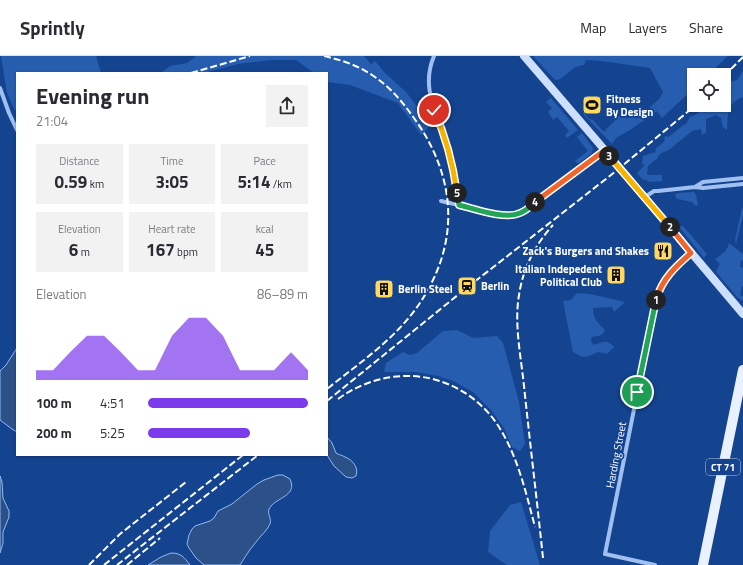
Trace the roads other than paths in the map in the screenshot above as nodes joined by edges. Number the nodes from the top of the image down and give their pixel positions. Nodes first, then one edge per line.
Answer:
1 (434, 56) edge
2 (524, 56) edge
3 (0, 88) edge
4 (16, 128) edge
5 (605, 150) junction
6 (743, 178) edge
7 (729, 179) junction
8 (712, 181) junction
9 (743, 184) edge
10 (730, 185) junction
11 (695, 187) junction
12 (712, 187) junction
13 (645, 198) junction
14 (441, 201) dead end
15 (459, 205) junction
16 (691, 253) junction
17 (743, 314) edge
18 (743, 370) edge
19 (655, 565) edge
20 (703, 565) edge

1 - 15 street
2 - 5 main road
3 - 4 street
5 - 13 main road
5 - 15 street
6 - 7 street
7 - 8 street
7 - 10 street
8 - 11 street
8 - 12 street
9 - 10 street
10 - 12 street
11 - 12 street
11 - 13 street
13 - 16 main road
14 - 15 street
16 - 17 main road
16 - 19 street, Harding Street
18 - 20 main road, CT 71

